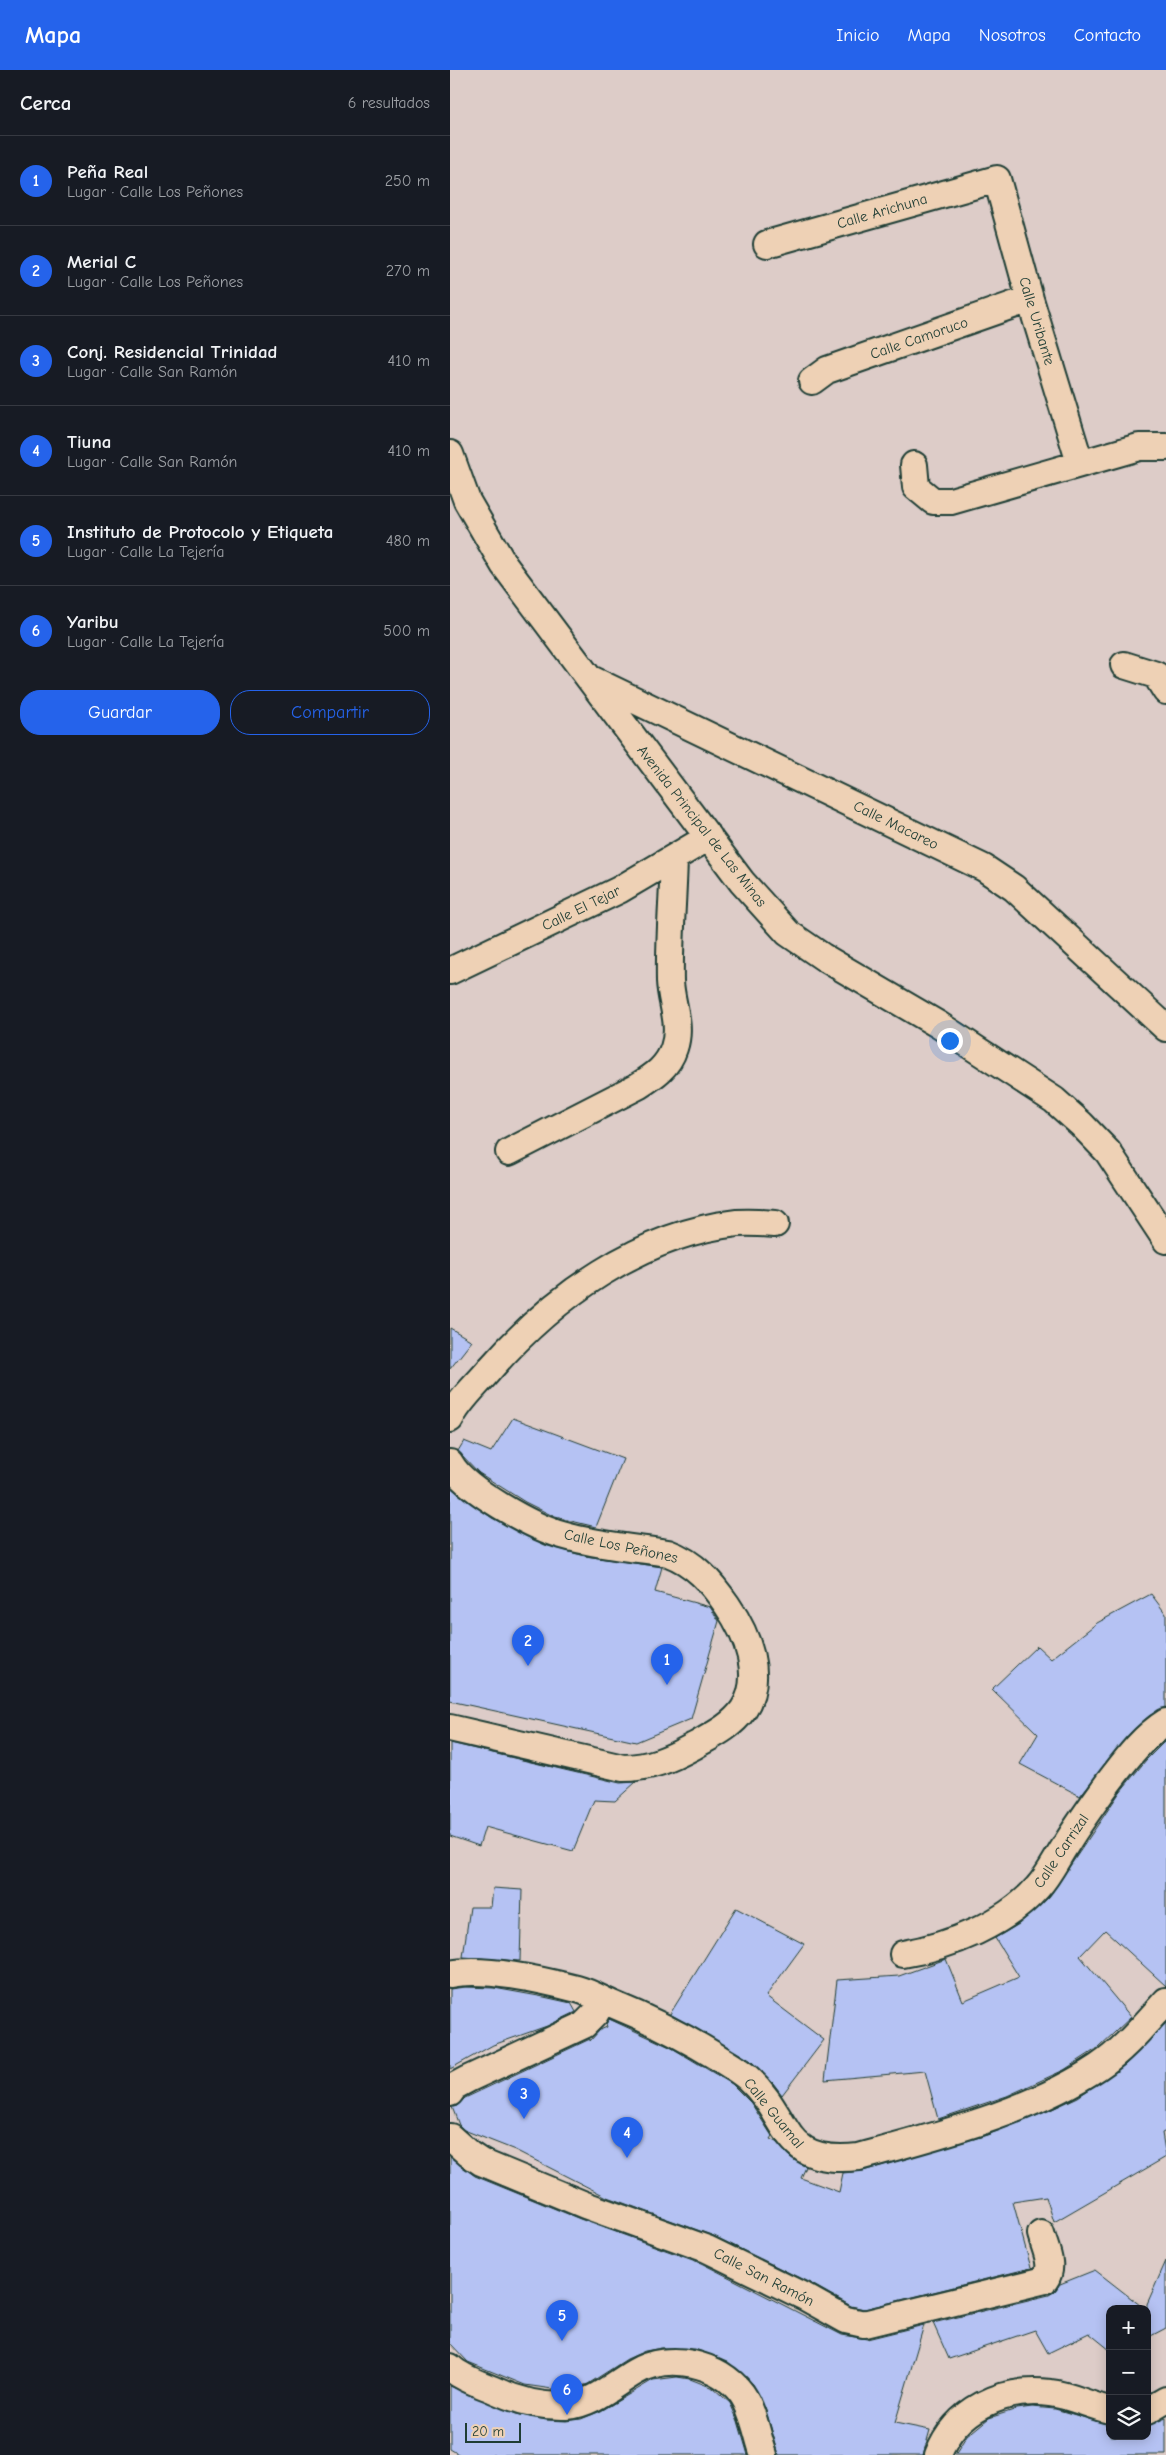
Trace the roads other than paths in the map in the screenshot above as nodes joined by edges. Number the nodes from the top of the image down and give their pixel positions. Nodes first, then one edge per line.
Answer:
1 (997, 179) joint
2 (767, 244) dead end
3 (1030, 299) junction
4 (812, 381) dead end
5 (1166, 447) edge
6 (450, 454) edge
7 (1080, 464) junction
8 (914, 465) dead end
9 (1124, 665) dead end
10 (590, 678) junction
11 (1166, 691) edge
12 (709, 837) junction
13 (674, 858) junction
14 (450, 971) edge
15 (1166, 1028) edge
16 (509, 1152) dead end
17 (775, 1224) dead end
18 (1166, 1240) edge
19 (450, 1419) edge
20 (450, 1463) edge
21 (1166, 1722) edge
22 (450, 1728) edge
23 (903, 1954) dead end
24 (450, 1974) edge
25 (603, 2000) junction
26 (1166, 2001) edge
27 (450, 2093) edge
28 (450, 2137) edge
29 (1041, 2234) dead end
30 (450, 2367) edge
31 (1166, 2400) edge
32 (1106, 2409) edge
33 (1151, 2409) edge
34 (764, 2455) edge
35 (938, 2455) edge

1 - 2 street, Calle Arichuna
1 - 3 street, Calle Uribante
3 - 4 street, Calle Camoruco
3 - 7 street, Calle Uribante
5 - 7 street
6 - 10 street, Avenida Principal de Las Minas
7 - 8 street
9 - 11 street
10 - 12 street, Avenida Principal de Las Minas
10 - 15 street, Calle Macareo
12 - 13 street, Calle El Tejar
12 - 18 street, Avenida Principal de Las Minas
13 - 14 street, Calle El Tejar
13 - 16 street
17 - 19 street
20 - 22 street, Calle Los Peñones
21 - 23 street, Calle Carrizal
24 - 25 street, Calle Guamal
25 - 26 street, Calle Guamal
25 - 27 street
28 - 29 street, Calle San Ramón
30 - 34 street
31 - 33 street
32 - 35 street

